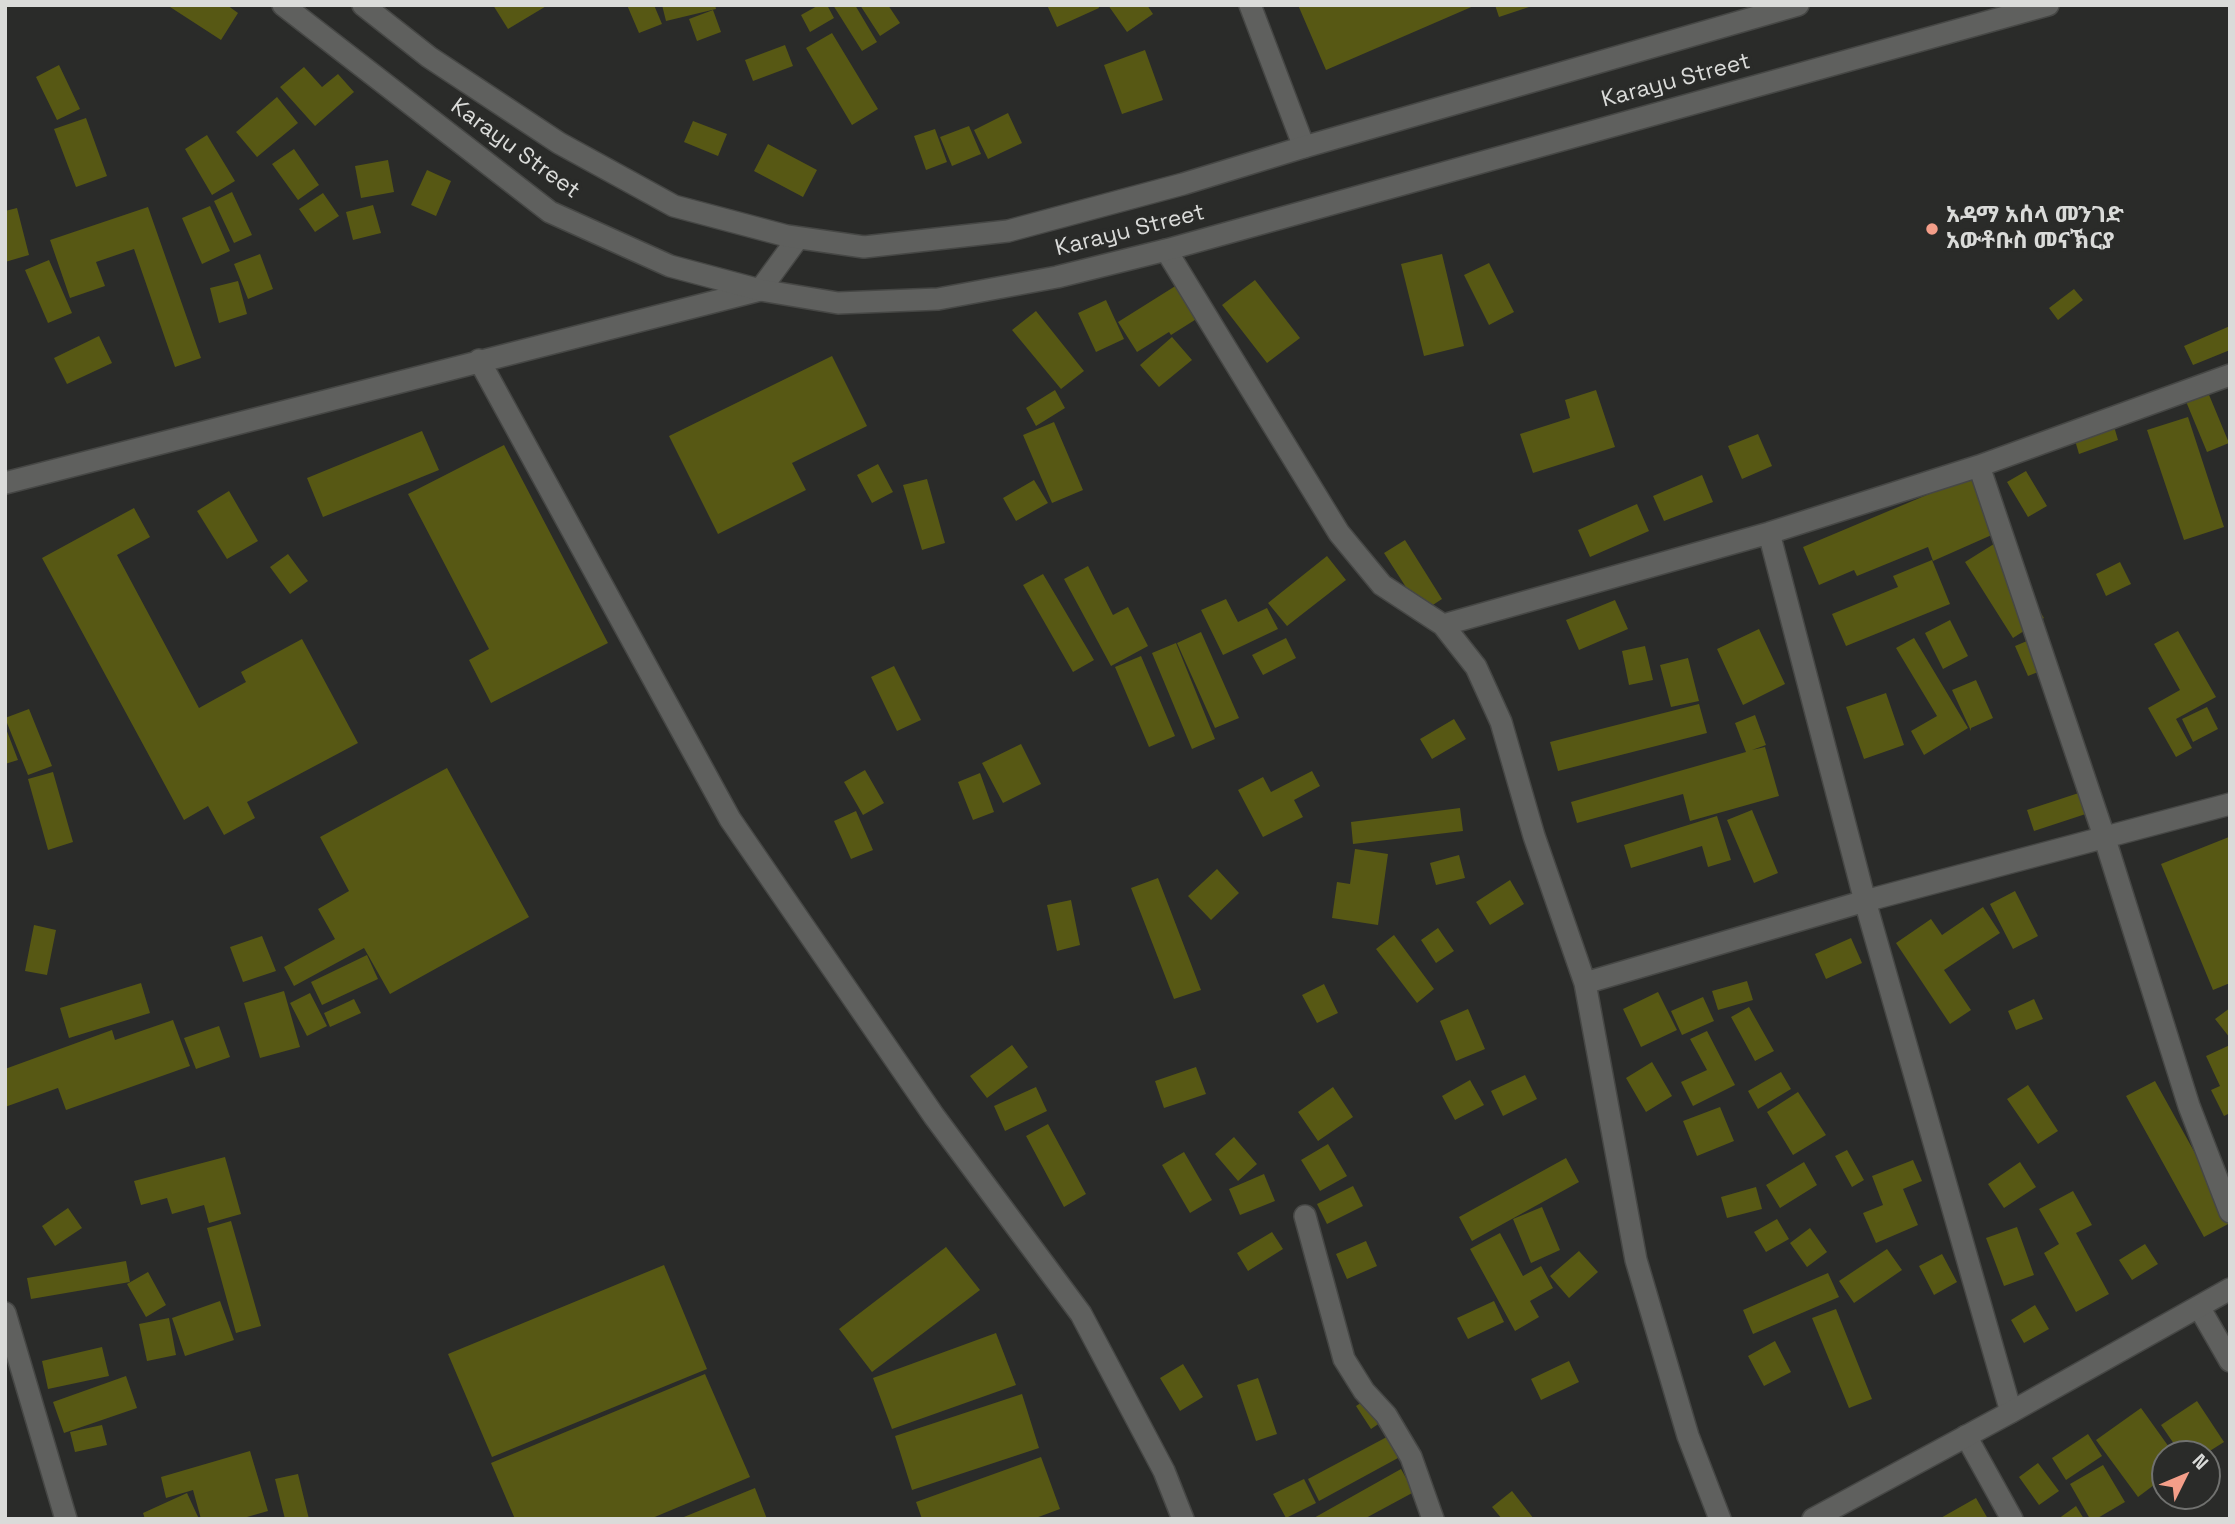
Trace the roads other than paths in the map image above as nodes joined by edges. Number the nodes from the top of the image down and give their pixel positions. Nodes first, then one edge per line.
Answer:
1 (283, 5) edge
2 (363, 5) edge
3 (1250, 5) edge
4 (1798, 5) edge
5 (2048, 5) edge
6 (1774, 8) edge
7 (1304, 147) junction
8 (798, 238) junction
9 (1166, 250) junction
10 (760, 290) junction
11 (479, 360) junction
12 (2230, 375) edge
13 (1979, 466) junction
14 (5, 483) edge
15 (1769, 533) junction
16 (1443, 625) junction
17 (2230, 804) edge
18 (2105, 836) junction
19 (1865, 901) junction
20 (1585, 983) junction
21 (2230, 1212) edge
22 (1305, 1216) dead end
23 (2230, 1289) edge
24 (2199, 1307) junction
25 (5, 1313) edge
26 (2230, 1360) edge
27 (2011, 1412) junction
28 (1966, 1436) junction
29 (66, 1519) edge
30 (1183, 1519) edge
31 (1433, 1519) edge
32 (1720, 1519) edge
33 (1813, 1519) edge
34 (2012, 1519) edge

1 - 10 street, Karayu Street
2 - 8 street, Karayu Street
3 - 7 street
4 - 6 street, Karayu Street
5 - 9 street, Karayu Street
6 - 7 street, Karayu Street
7 - 8 street, Karayu Street
8 - 10 street
9 - 10 street, Karayu Street
9 - 16 street
10 - 11 street
11 - 14 street
11 - 30 street
12 - 13 street
13 - 15 street
13 - 18 street
15 - 16 street
15 - 19 street
16 - 20 street
17 - 18 street
18 - 19 street
18 - 21 street
19 - 20 street
19 - 27 street
20 - 32 street
22 - 31 street
23 - 24 street
24 - 26 street
24 - 27 street
25 - 29 street
27 - 28 street
28 - 33 street
28 - 34 street

